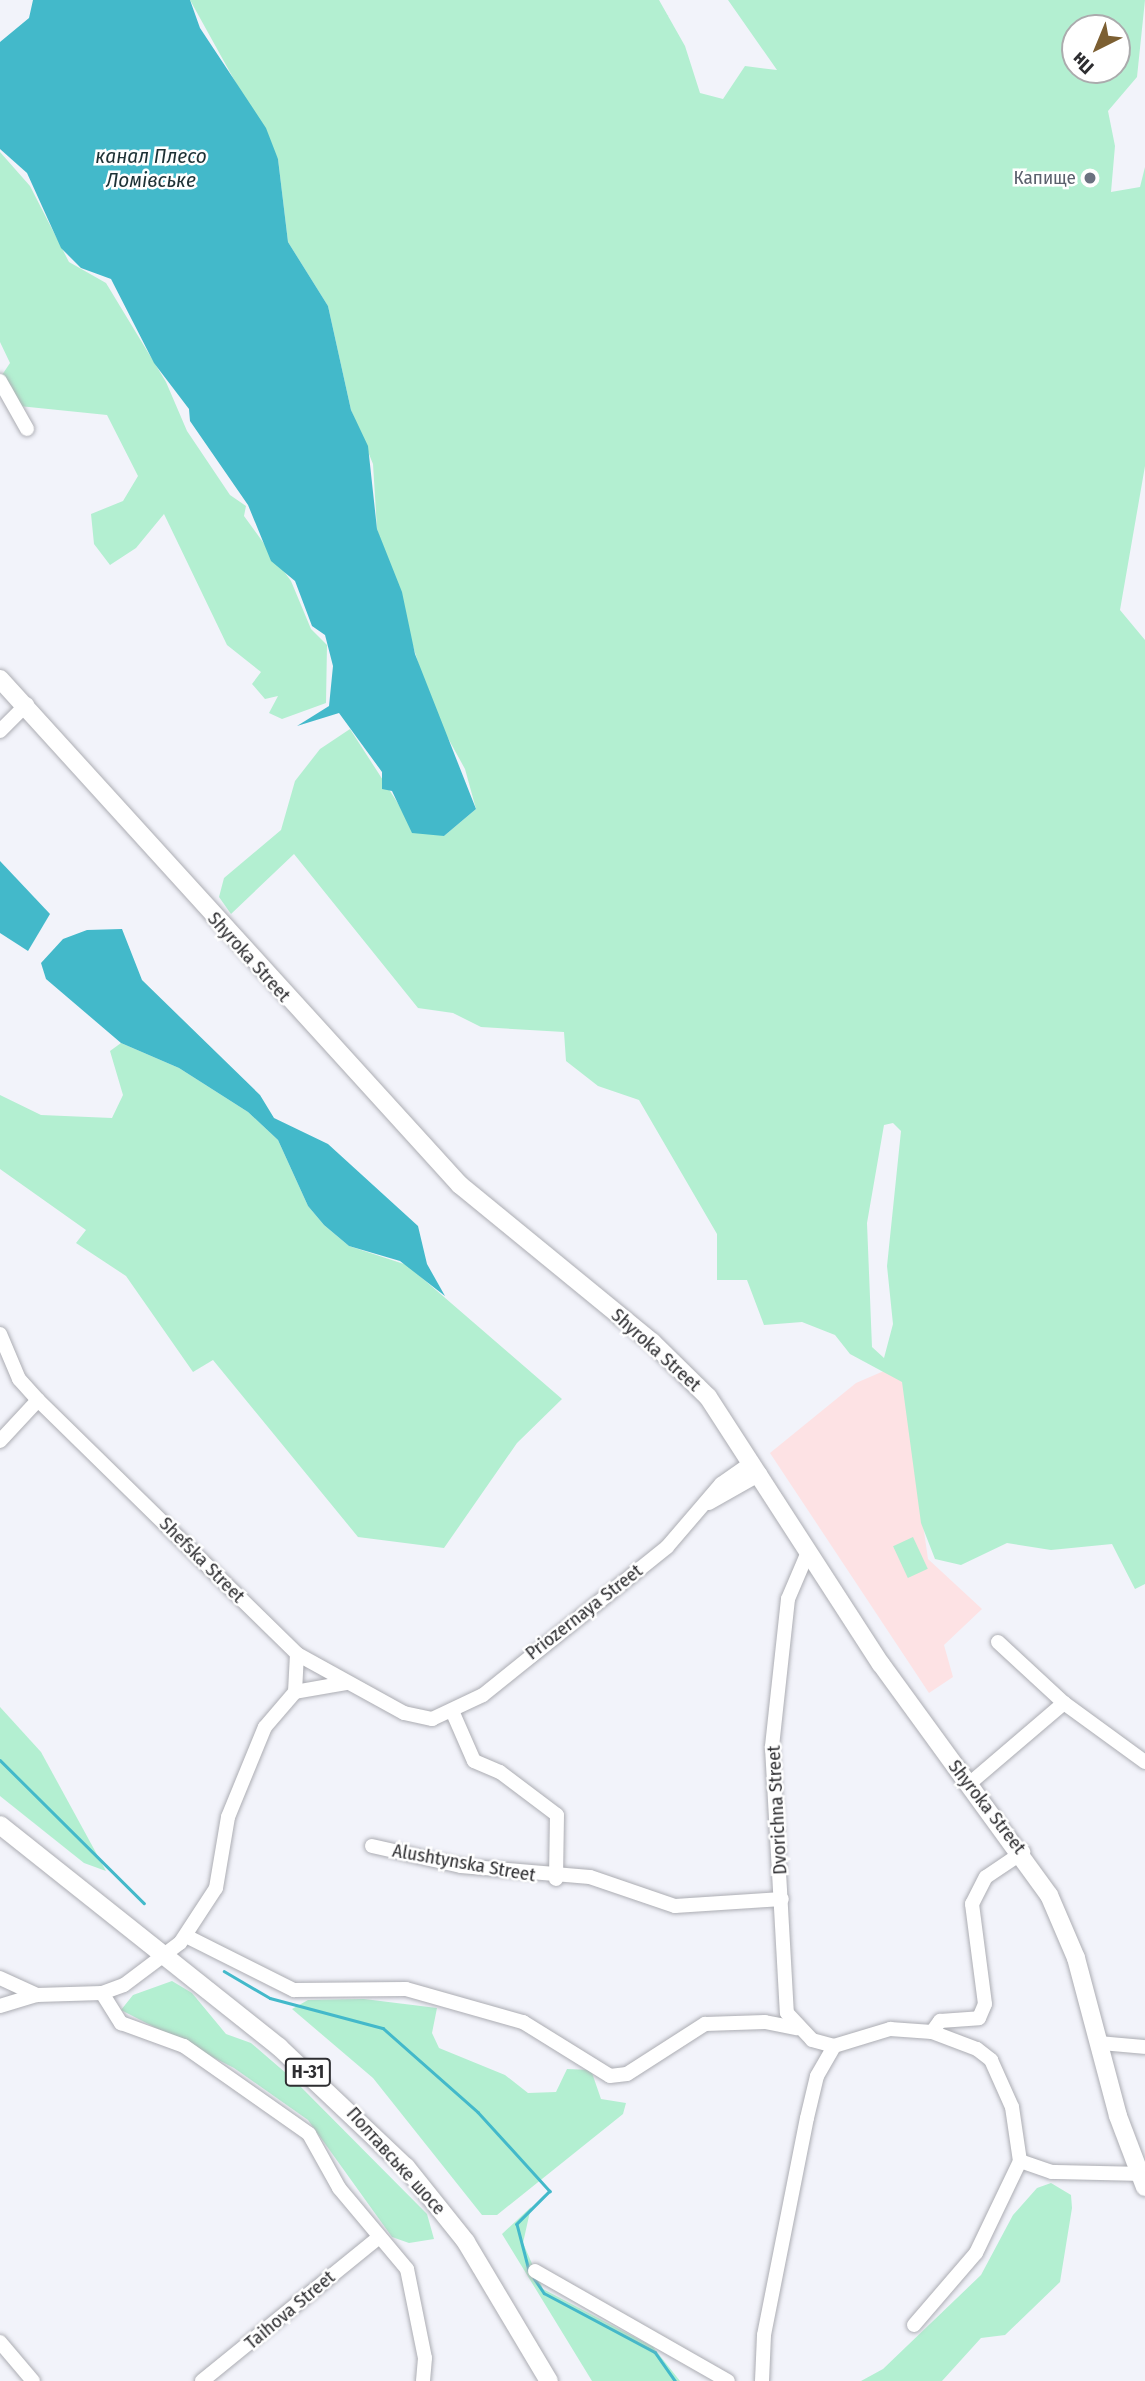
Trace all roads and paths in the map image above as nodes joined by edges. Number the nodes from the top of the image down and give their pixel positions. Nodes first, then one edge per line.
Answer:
1 (0, 381) edge
2 (27, 429) dead end
3 (0, 679) edge
4 (27, 704) junction
5 (0, 732) edge
6 (0, 1334) edge
7 (38, 1400) junction
8 (0, 1441) edge
9 (756, 1468) junction
10 (808, 1552) junction
11 (998, 1642) dead end
12 (298, 1654) junction
13 (350, 1684) junction
14 (295, 1692) junction
15 (1064, 1703) junction
16 (453, 1713) junction
17 (1145, 1762) edge
18 (969, 1784) junction
19 (0, 1825) edge
20 (372, 1846) dead end
21 (1023, 1852) junction
22 (556, 1879) junction
23 (782, 1899) junction
24 (187, 1936) junction
25 (164, 1956) junction
26 (0, 1978) edge
27 (102, 1993) junction
28 (37, 1995) junction
29 (0, 2006) edge
30 (797, 2028) junction
31 (932, 2032) junction
32 (1100, 2043) junction
33 (834, 2046) junction
34 (1145, 2047) edge
35 (1020, 2161) junction
36 (1141, 2180) edge
37 (377, 2239) junction
38 (535, 2271) dead end
39 (914, 2325) dead end
40 (0, 2342) edge
41 (33, 2381) edge
42 (202, 2381) edge
43 (423, 2381) edge
44 (549, 2381) edge
45 (728, 2381) edge
46 (762, 2381) edge

1 - 2 street
3 - 4 main road, Shyroka Street
4 - 5 street
4 - 9 main road, Shyroka Street
6 - 7 street, Shefska Street
7 - 8 street
7 - 12 street, Shefska Street
9 - 10 main road, Shyroka Street
9 - 16 street, Priozernaya Street
10 - 18 main road, Shyroka Street
10 - 23 street, Dvorichna Street
11 - 15 street
12 - 13 street, Shefska Street
12 - 14 street
13 - 14 street
13 - 16 street, Shefska Street
14 - 24 street
15 - 17 street
15 - 18 street
16 - 22 street, Alushtynska Street
18 - 21 main road, Shyroka Street
19 - 25 main road, Полтавське шосе / Н-31
20 - 22 street, Alushtynska Street
21 - 31 street
21 - 32 main road, Shyroka Street
22 - 23 street, Alushtynska Street
23 - 30 street, Dvorichna Street
24 - 25 street
24 - 30 street
25 - 27 street
25 - 44 main road, Полтавське шосе / Н-31
26 - 28 street
27 - 28 street
27 - 37 street
28 - 29 street
30 - 33 street
31 - 33 street
31 - 35 street
32 - 34 street
32 - 36 main road, Shyroka Street
33 - 46 street
35 - 36 street
35 - 39 street
37 - 42 street, Taihova Street
37 - 43 street
38 - 45 street
40 - 41 street

